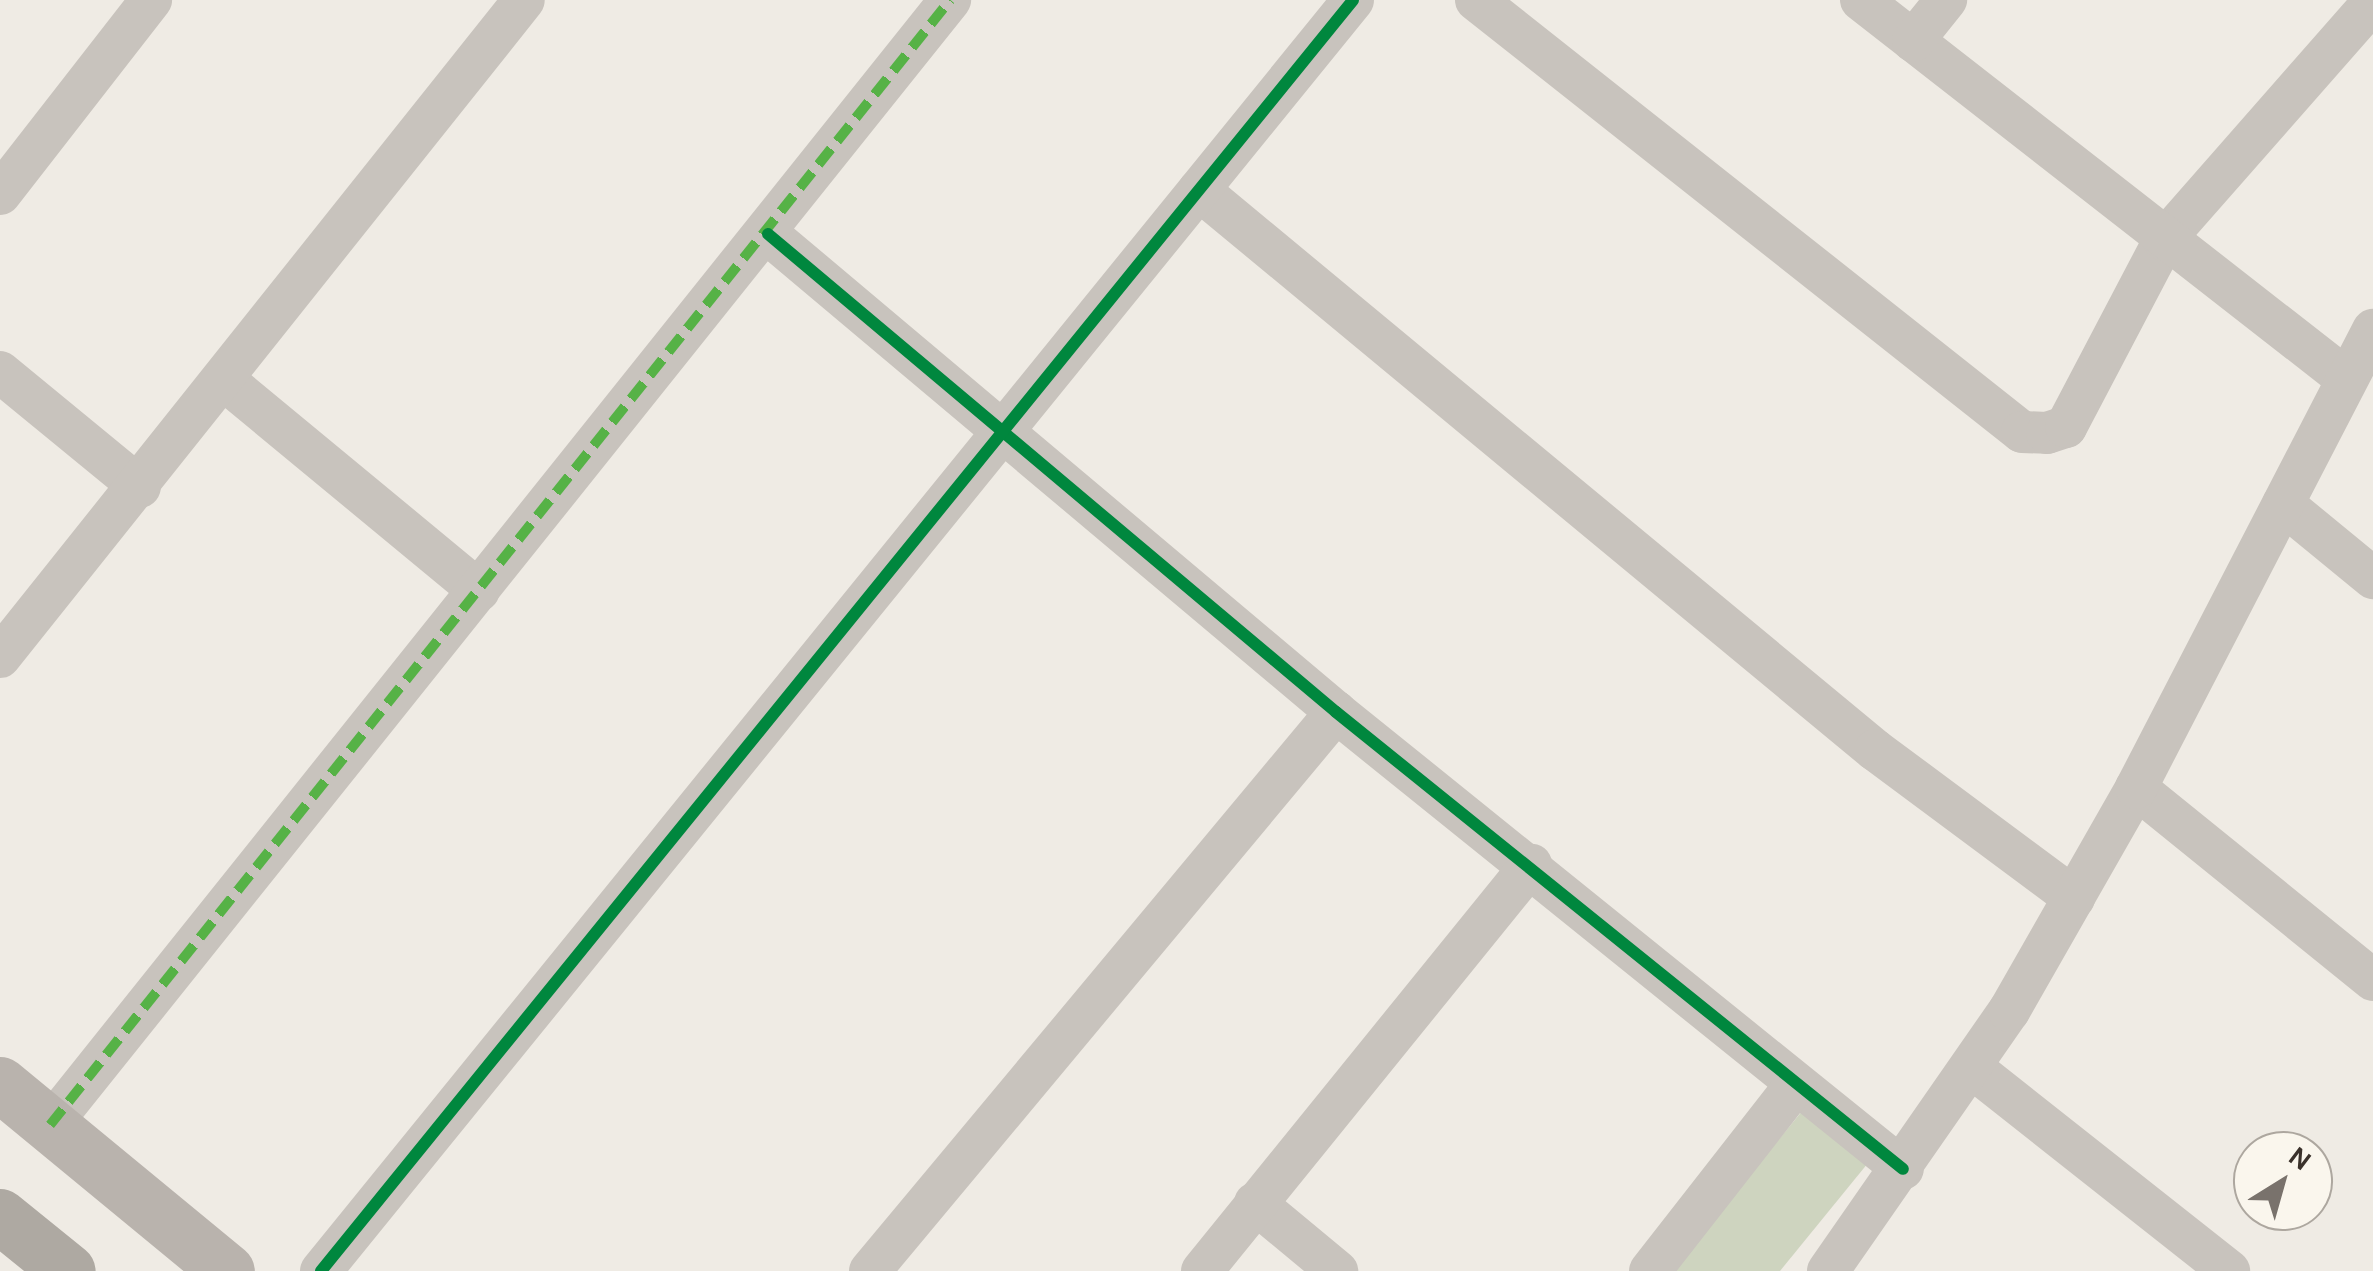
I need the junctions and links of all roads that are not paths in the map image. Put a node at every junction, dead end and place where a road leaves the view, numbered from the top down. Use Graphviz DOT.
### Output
graph roads {
  1 [pos="151,0"];
  2 [pos="950,0"];
  3 [pos="1353,0"];
  4 [pos="1476,0"];
  5 [pos="1861,0"];
  6 [pos="1946,0"];
  7 [pos="2373,2"];
  8 [pos="514,3"];
  9 [pos="1913,41"];
  10 [pos="1198,190"];
  11 [pos="0,194"];
  12 [pos="768,234"];
  13 [pos="2164,240"];
  14 [pos="2373,330"];
  15 [pos="0,372"];
  16 [pos="222,379"];
  17 [pos="2348,380"];
  18 [pos="1003,430"];
  19 [pos="140,487"];
  20 [pos="2283,504"];
  21 [pos="2373,578"];
  22 [pos="480,591"];
  23 [pos="0,657"];
  24 [pos="1336,712"];
  25 [pos="2136,788"];
  26 [pos="1531,865"];
  27 [pos="2074,898"];
  28 [pos="2373,980"];
  29 [pos="1971,1067"];
  30 [pos="0,1084"];
  31 [pos="1796,1084"];
  32 [pos="50,1125"];
  33 [pos="1903,1169"];
  34 [pos="1255,1203"];
  35 [pos="0,1216"];
  36 [pos="68,1271"];
  37 [pos="227,1271"];
  38 [pos="320,1271"];
  39 [pos="870,1271"];
  40 [pos="1202,1271"];
  41 [pos="1337,1271"];
  42 [pos="1650,1271"];
  43 [pos="1828,1271"];
  44 [pos="2229,1271"];
  1 -- 11 [label="street"];
  2 -- 12 [label="street"];
  3 -- 10 [label="street"];
  4 -- 13 [label="street"];
  5 -- 9 [label="street"];
  6 -- 9 [label="street"];
  7 -- 13 [label="street"];
  8 -- 16 [label="street"];
  9 -- 13 [label="street"];
  10 -- 18 [label="street"];
  10 -- 27 [label="street"];
  12 -- 18 [label="street"];
  12 -- 22 [label="street"];
  13 -- 17 [label="street"];
  14 -- 17 [label="street"];
  15 -- 19 [label="street"];
  16 -- 19 [label="street"];
  16 -- 22 [label="street"];
  17 -- 20 [label="street"];
  18 -- 24 [label="street"];
  18 -- 38 [label="street"];
  19 -- 23 [label="street"];
  20 -- 21 [label="street"];
  20 -- 25 [label="street"];
  22 -- 32 [label="street"];
  24 -- 26 [label="street"];
  24 -- 39 [label="street"];
  25 -- 27 [label="street"];
  25 -- 28 [label="street"];
  26 -- 31 [label="street"];
  26 -- 34 [label="street"];
  27 -- 29 [label="street"];
  29 -- 33 [label="street"];
  29 -- 44 [label="street"];
  30 -- 32 [label="main road"];
  31 -- 33 [label="street"];
  31 -- 42 [label="street"];
  32 -- 37 [label="main road"];
  33 -- 43 [label="street"];
  34 -- 40 [label="street"];
  34 -- 41 [label="street"];
  35 -- 36 [label="highway"];
}
